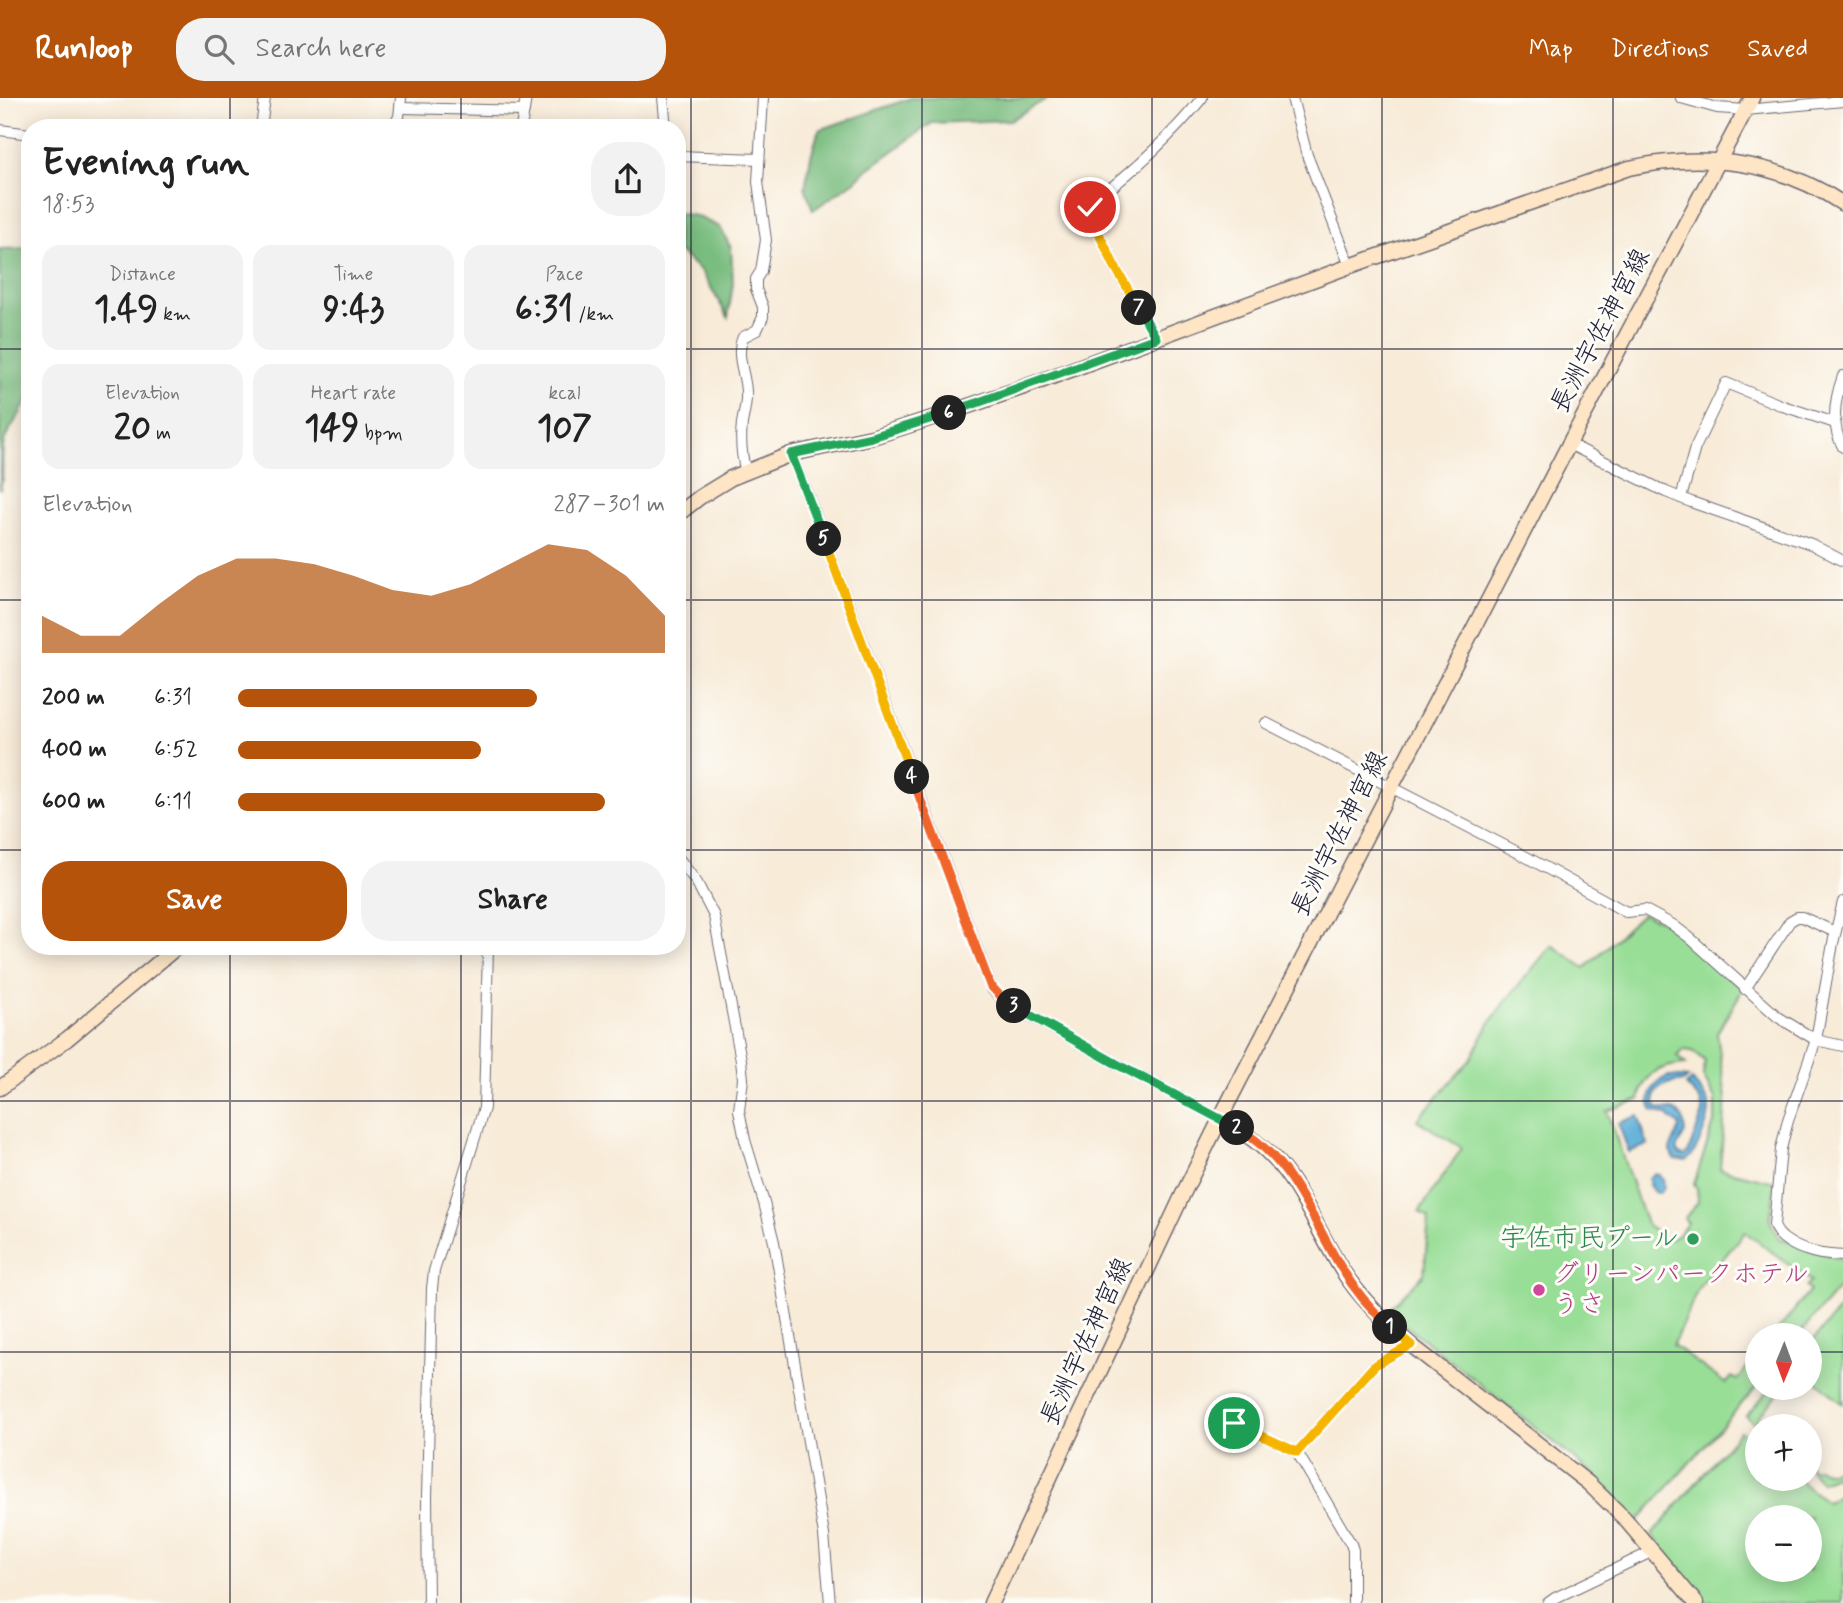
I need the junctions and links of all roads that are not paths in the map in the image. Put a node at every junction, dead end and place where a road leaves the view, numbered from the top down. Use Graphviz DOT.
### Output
graph roads {
  1 [pos="265,98"];
  2 [pos="526,98"];
  3 [pos="663,98"];
  4 [pos="763,98"];
  5 [pos="1202,98"];
  6 [pos="1292,98"];
  7 [pos="1681,98"];
  8 [pos="1843,101"];
  9 [pos="401,103"];
  10 [pos="1749,104"];
  11 [pos="524,111"];
  12 [pos="262,119"];
  13 [pos="523,119"];
  14 [pos="665,119"];
  15 [pos="0,130"];
  16 [pos="21,133"];
  17 [pos="686,156"];
  18 [pos="759,159"];
  19 [pos="1719,160"];
  20 [pos="1843,205"];
  21 [pos="1350,266"];
  22 [pos="1156,338"];
  23 [pos="1843,376"];
  24 [pos="1835,423"];
  25 [pos="1569,444"];
  26 [pos="1843,447"];
  27 [pos="791,454"];
  28 [pos="746,472"];
  29 [pos="1681,498"];
  30 [pos="686,508"];
  31 [pos="1843,561"];
  32 [pos="1266,723"];
  33 [pos="1392,788"];
  34 [pos="686,869"];
  35 [pos="1843,902"];
  36 [pos="1835,932"];
  37 [pos="167,955"];
  38 [pos="488,955"];
  39 [pos="1745,989"];
  40 [pos="1816,1040"];
  41 [pos="1843,1046"];
  42 [pos="0,1088"];
  43 [pos="1220,1119"];
  44 [pos="1843,1256"];
  45 [pos="1411,1345"];
  46 [pos="1234,1423"];
  47 [pos="1297,1452"];
  48 [pos="1653,1551"];
  49 [pos="428,1603"];
  50 [pos="830,1603"];
  51 [pos="991,1603"];
  52 [pos="1353,1603"];
  53 [pos="1548,1603"];
  54 [pos="1696,1603"];
  1 -- 12 [label="street"];
  2 -- 11 [label="street"];
  3 -- 14 [label="street"];
  4 -- 18 [label="street"];
  5 -- 22 [label="street"];
  6 -- 21 [label="street"];
  7 -- 10 [label="street"];
  8 -- 10 [label="street"];
  9 -- 11 [label="street"];
  10 -- 19 [label="street, 長洲宇佐神宮線"];
  11 -- 13 [label="street"];
  15 -- 16 [label="street"];
  17 -- 18 [label="street"];
  18 -- 28 [label="street"];
  19 -- 20 [label="street"];
  19 -- 21 [label="street"];
  19 -- 25 [label="street, 長洲宇佐神宮線"];
  21 -- 22 [label="street"];
  22 -- 27 [label="street"];
  23 -- 24 [label="street"];
  24 -- 26 [label="street"];
  24 -- 29 [label="street"];
  25 -- 29 [label="street"];
  25 -- 33 [label="street, 長洲宇佐神宮線"];
  27 -- 28 [label="street"];
  27 -- 43 [label="street"];
  28 -- 30 [label="street"];
  29 -- 31 [label="street"];
  32 -- 33 [label="street"];
  33 -- 39 [label="street"];
  33 -- 43 [label="street, 長洲宇佐神宮線"];
  34 -- 50 [label="street"];
  35 -- 36 [label="street"];
  36 -- 39 [label="street"];
  36 -- 40 [label="street"];
  37 -- 42 [label="street"];
  38 -- 49 [label="street"];
  39 -- 40 [label="street"];
  40 -- 41 [label="street"];
  40 -- 44 [label="street"];
  43 -- 45 [label="street"];
  43 -- 51 [label="street, 長洲宇佐神宮線"];
  45 -- 47 [label="street"];
  45 -- 48 [label="street"];
  46 -- 47 [label="street"];
  47 -- 52 [label="street"];
  48 -- 53 [label="street"];
  48 -- 54 [label="street"];
}
